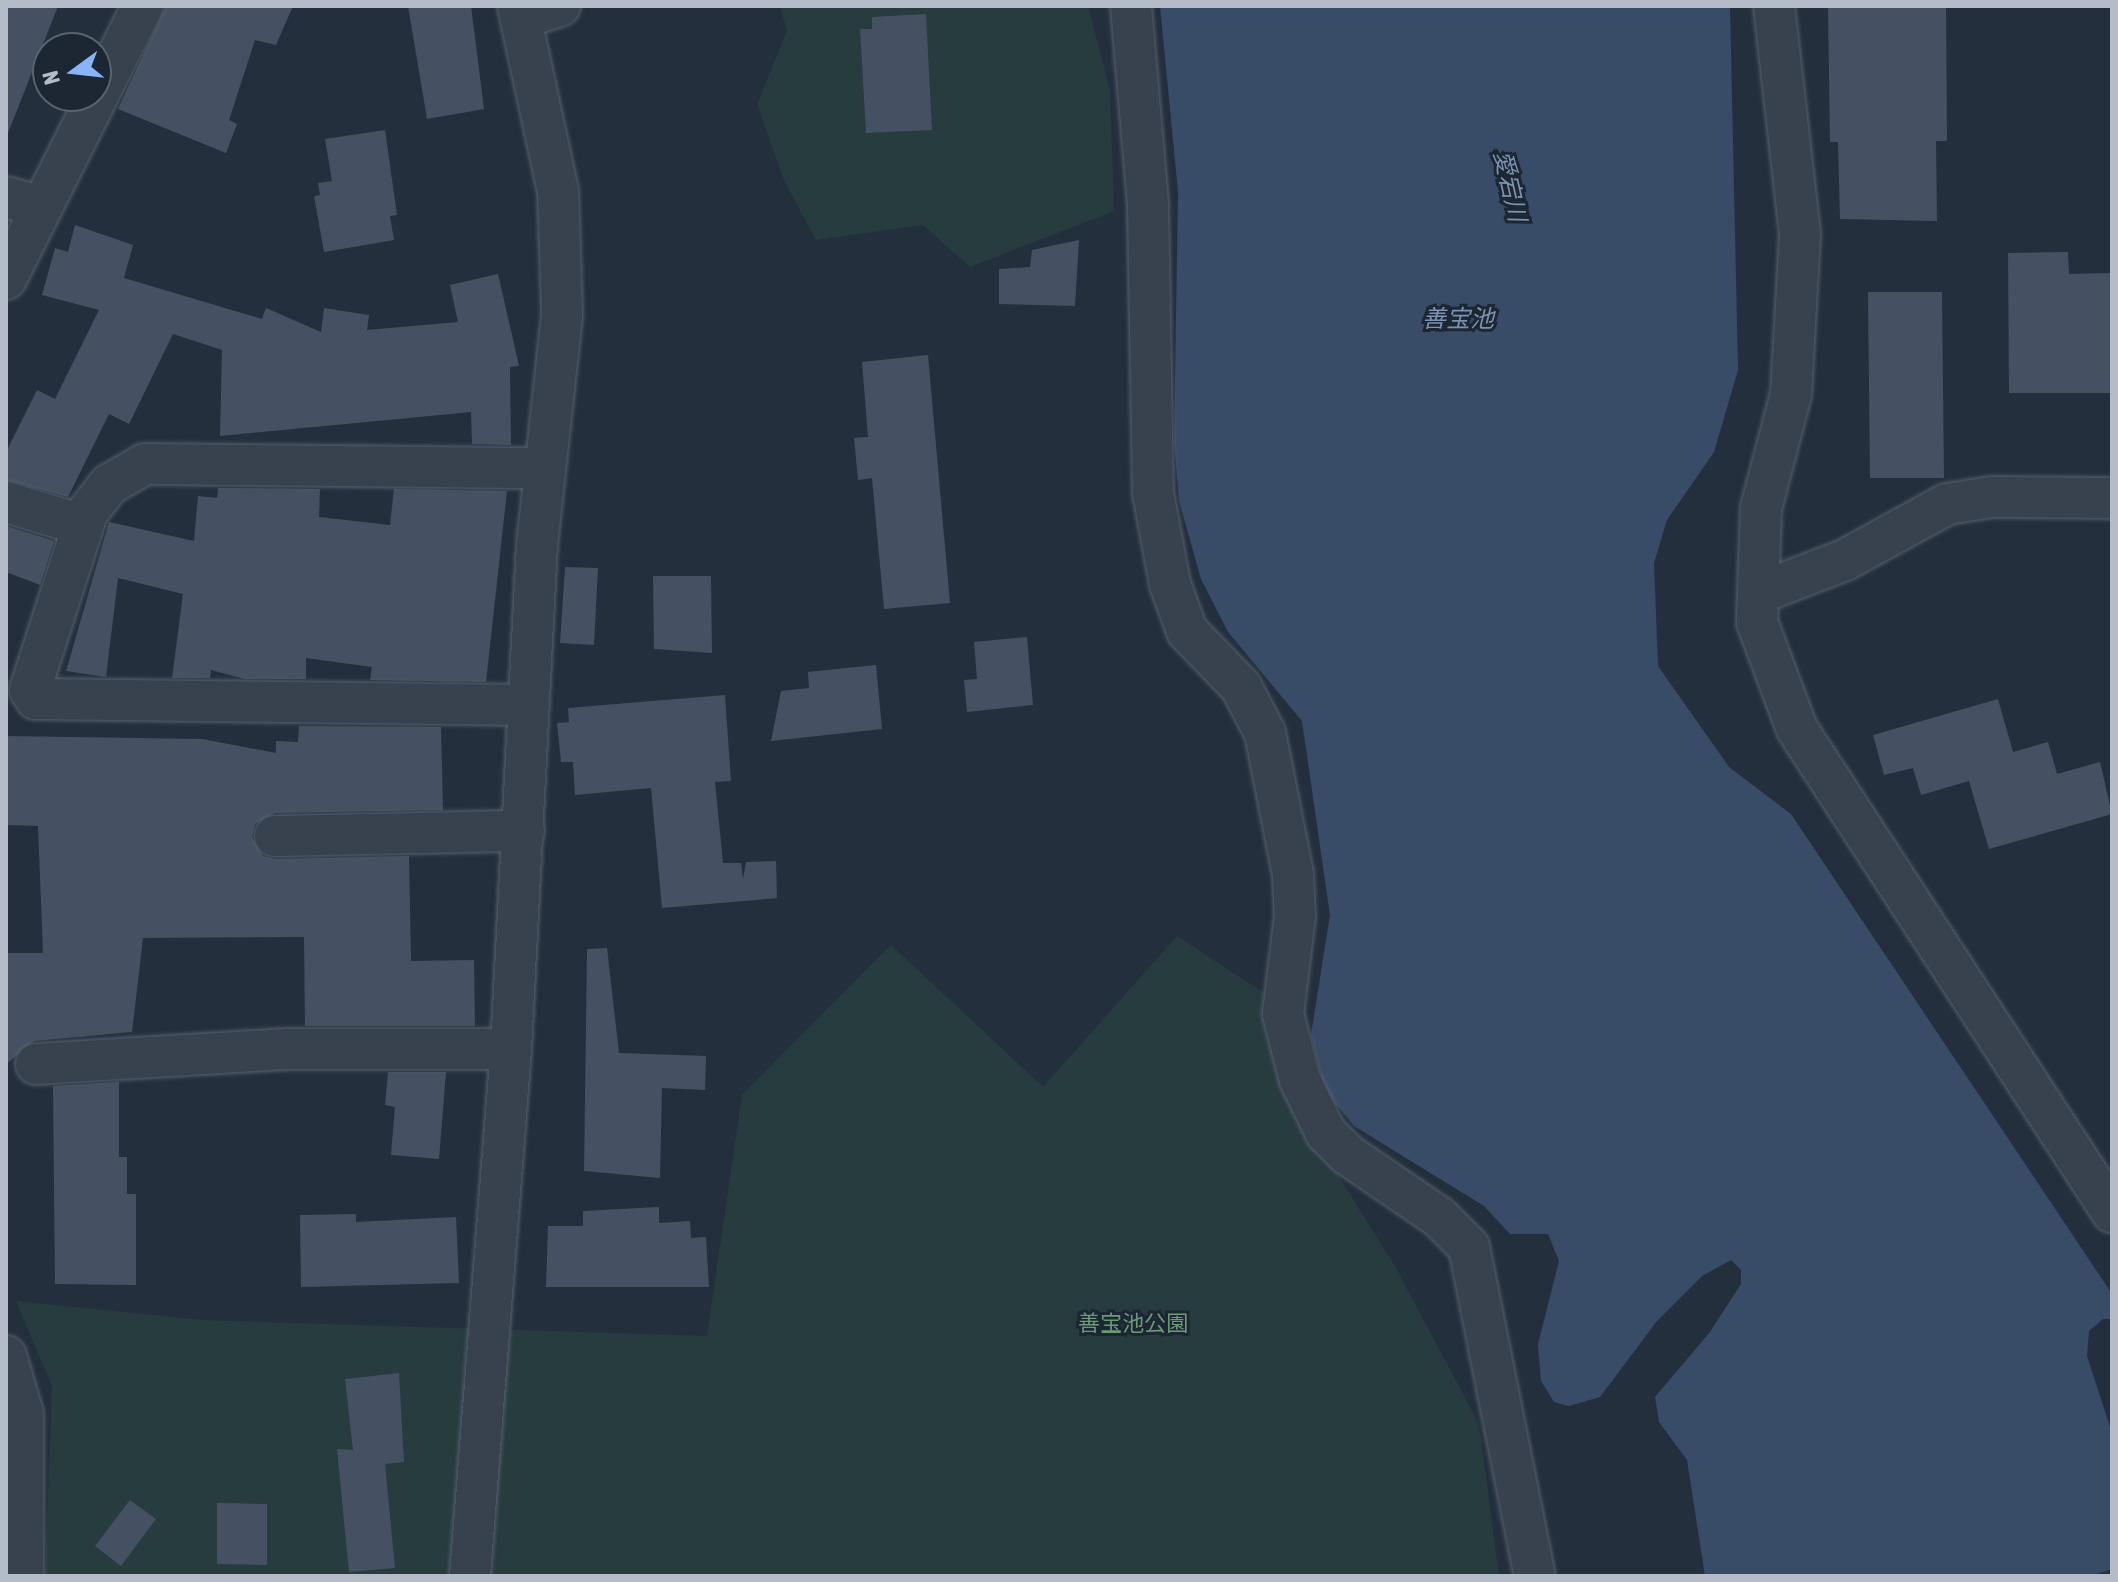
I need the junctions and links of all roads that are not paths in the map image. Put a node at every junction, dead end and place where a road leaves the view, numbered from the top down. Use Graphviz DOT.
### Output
graph roads {
  1 [pos="143,6"];
  2 [pos="560,6"];
  3 [pos="1131,6"];
  4 [pos="1774,6"];
  5 [pos="520,12"];
  6 [pos="24,202"];
  7 [pos="6,279"];
  8 [pos="545,468"];
  9 [pos="2112,498"];
  10 [pos="6,502"];
  11 [pos="82,525"];
  12 [pos="1759,593"];
  13 [pos="527,705"];
  14 [pos="524,831"];
  15 [pos="275,836"];
  16 [pos="511,1049"];
  17 [pos="36,1064"];
  18 [pos="2112,1212"];
  19 [pos="6,1356"];
  20 [pos="23,1576"];
  21 [pos="470,1576"];
  22 [pos="1535,1576"];
  1 -- 6 [label="street"];
  2 -- 5 [label="street"];
  3 -- 22 [label="street"];
  4 -- 12 [label="street"];
  5 -- 8 [label="street"];
  6 -- 7 [label="street"];
  8 -- 11 [label="street"];
  8 -- 13 [label="street"];
  9 -- 12 [label="street"];
  10 -- 11 [label="street"];
  11 -- 13 [label="street"];
  12 -- 18 [label="street"];
  13 -- 14 [label="street"];
  14 -- 15 [label="street"];
  14 -- 16 [label="street"];
  16 -- 17 [label="street"];
  16 -- 21 [label="street"];
  19 -- 20 [label="street"];
}
